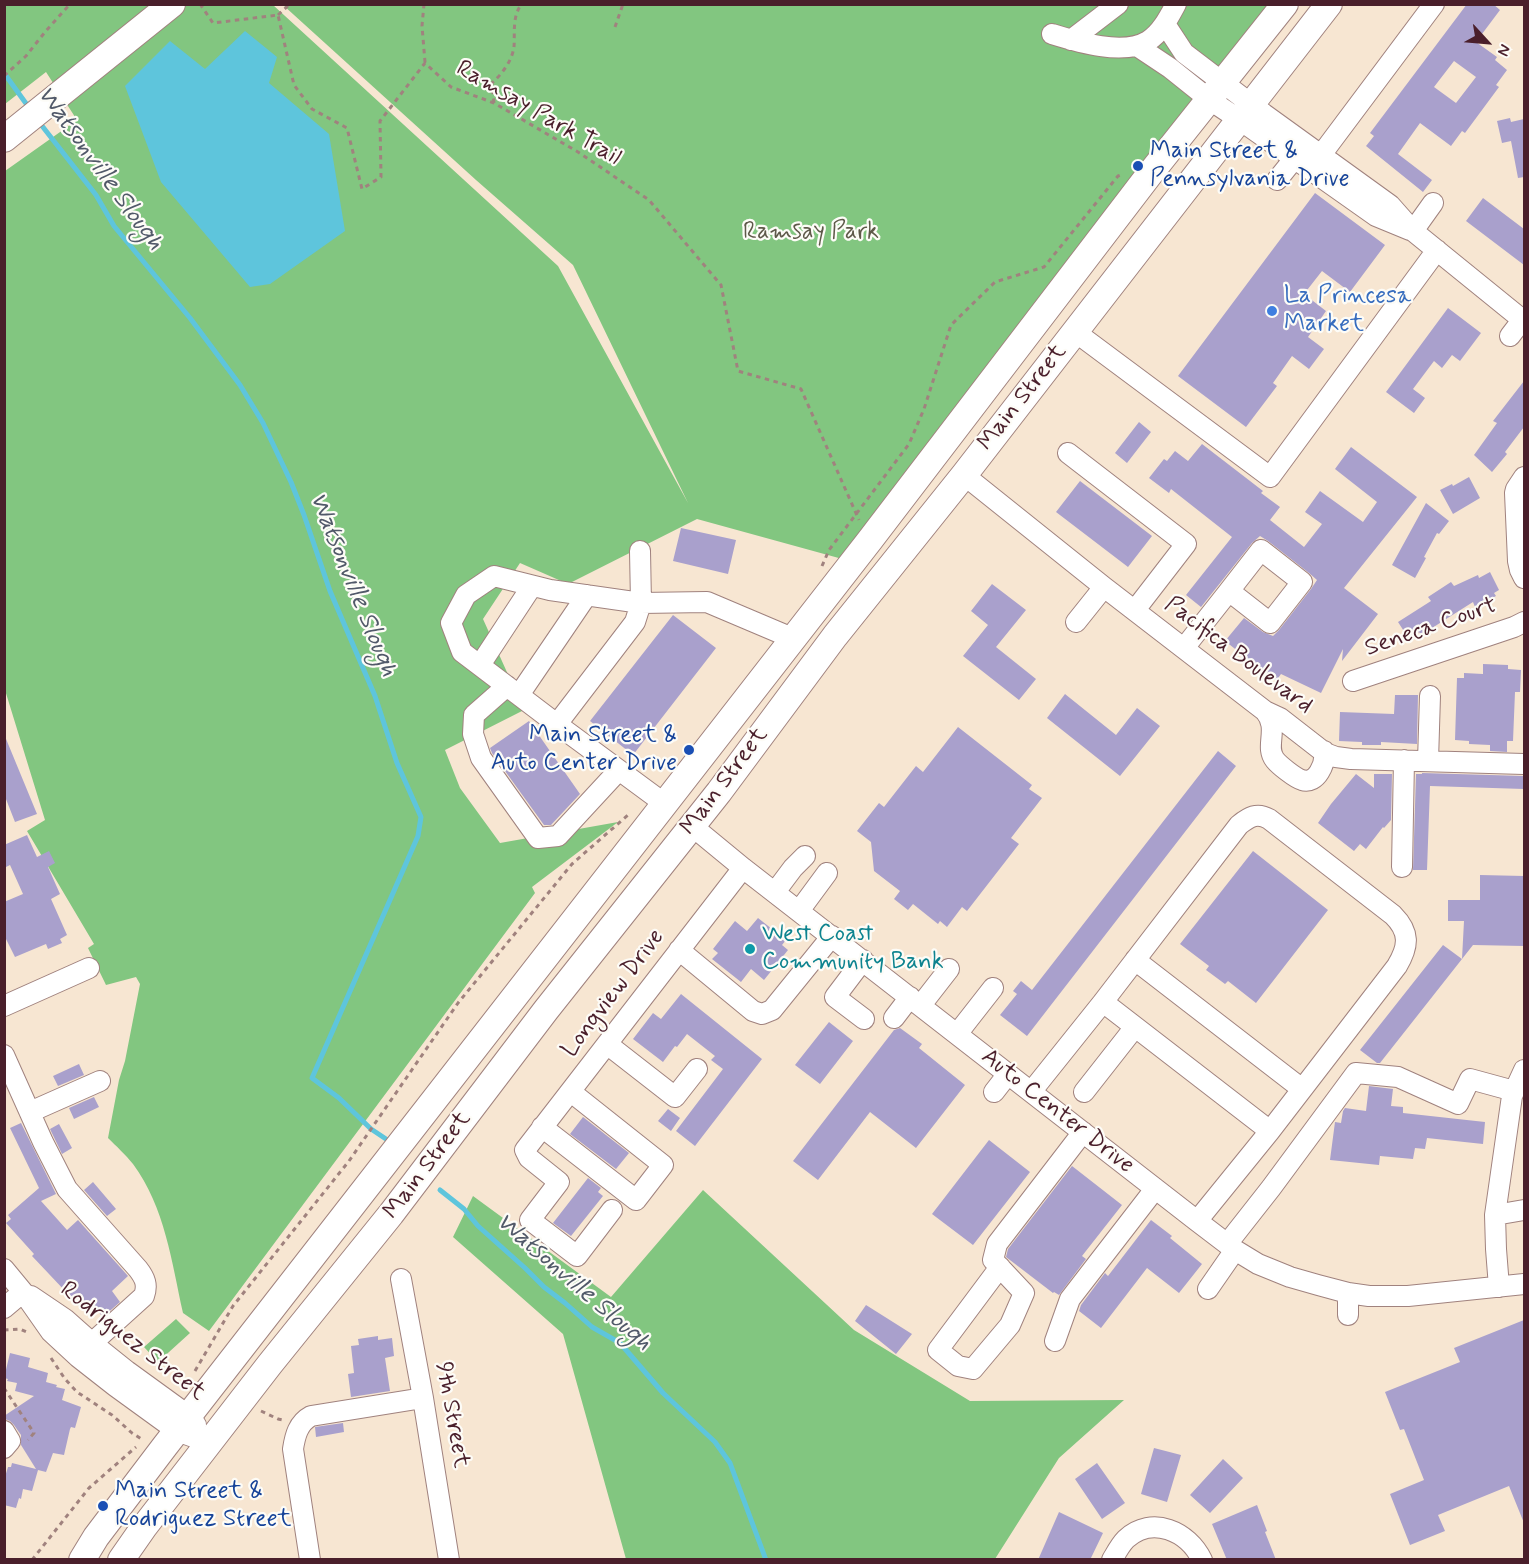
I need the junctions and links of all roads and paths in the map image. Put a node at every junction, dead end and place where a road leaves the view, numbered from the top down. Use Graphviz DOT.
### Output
graph roads {
  1 [pos="70,4"];
  2 [pos="172,4"];
  3 [pos="200,4"];
  4 [pos="290,4"];
  5 [pos="424,4"];
  6 [pos="522,4"];
  7 [pos="623,4"];
  8 [pos="1118,4"];
  9 [pos="1176,4"];
  10 [pos="1285,4"];
  11 [pos="1329,4"];
  12 [pos="1434,4"];
  13 [pos="278,15"];
  14 [pos="1165,24"];
  15 [pos="615,27"];
  16 [pos="1137,46"];
  17 [pos="425,63"];
  18 [pos="4,76"];
  19 [pos="1216,92"];
  20 [pos="494,103"];
  21 [pos="1246,112"];
  22 [pos="4,139"];
  23 [pos="1321,154"];
  24 [pos="1294,159"];
  25 [pos="1126,172"];
  26 [pos="1277,180"];
  27 [pos="1433,203"];
  28 [pos="1413,231"];
  29 [pos="1437,250"];
  30 [pos="1524,320"];
  31 [pos="1074,331"];
  32 [pos="1510,336"];
  33 [pos="1068,453"];
  34 [pos="964,475"];
  35 [pos="1524,477"];
  36 [pos="856,513"];
  37 [pos="870,540"];
  38 [pos="640,551"];
  39 [pos="819,574"];
  40 [pos="1524,578"];
  41 [pos="532,586"];
  42 [pos="1104,587"];
  43 [pos="1229,591"];
  44 [pos="587,595"];
  45 [pos="641,603"];
  46 [pos="1135,610"];
  47 [pos="1076,622"];
  48 [pos="1524,622"];
  49 [pos="792,638"];
  50 [pos="1184,648"];
  51 [pos="480,665"];
  52 [pos="1353,681"];
  53 [pos="513,690"];
  54 [pos="1430,696"];
  55 [pos="1264,711"];
  56 [pos="557,724"];
  57 [pos="1328,759"];
  58 [pos="1404,760"];
  59 [pos="1428,761"];
  60 [pos="1524,764"];
  61 [pos="619,770"];
  62 [pos="665,804"];
  63 [pos="632,811"];
  64 [pos="692,826"];
  65 [pos="805,856"];
  66 [pos="1402,867"];
  67 [pos="743,868"];
  68 [pos="827,873"];
  69 [pos="775,892"];
  70 [pos="799,911"];
  71 [pos="832,936"];
  72 [pos="679,950"];
  73 [pos="863,960"];
  74 [pos="1135,960"];
  75 [pos="89,968"];
  76 [pos="949,969"];
  77 [pos="993,988"];
  78 [pos="915,1001"];
  79 [pos="1103,1002"];
  80 [pos="4,1006"];
  81 [pos="894,1018"];
  82 [pos="864,1019"];
  83 [pos="1135,1027"];
  84 [pos="957,1034"];
  85 [pos="607,1044"];
  86 [pos="4,1055"];
  87 [pos="697,1069"];
  88 [pos="1524,1070"];
  89 [pos="1008,1074"];
  90 [pos="100,1081"];
  91 [pos="1302,1089"];
  92 [pos="1514,1091"];
  93 [pos="571,1092"];
  94 [pos="994,1092"];
  95 [pos="1031,1092"];
  96 [pos="1084,1092"];
  97 [pos="30,1112"];
  98 [pos="542,1127"];
  99 [pos="1270,1131"];
  100 [pos="1083,1132"];
  101 [pos="1155,1189"];
  102 [pos="612,1210"];
  103 [pos="1524,1210"];
  104 [pos="1495,1215"];
  105 [pos="1197,1221"];
  106 [pos="1231,1247"];
  107 [pos="1000,1267"];
  108 [pos="4,1269"];
  109 [pos="401,1279"];
  110 [pos="1524,1284"];
  111 [pos="1499,1287"];
  112 [pos="1208,1289"];
  113 [pos="23,1292"];
  114 [pos="1348,1293"];
  115 [pos="4,1308"];
  116 [pos="1348,1315"];
  117 [pos="4,1330"];
  118 [pos="30,1334"];
  119 [pos="1055,1341"];
  120 [pos="92,1343"];
  121 [pos="51,1357"];
  122 [pos="191,1378"];
  123 [pos="423,1398"];
  124 [pos="261,1411"];
  125 [pos="302,1421"];
  126 [pos="183,1423"];
  127 [pos="4,1431"];
  128 [pos="210,1443"];
  129 [pos="4,1448"];
  130 [pos="32,1560"];
  131 [pos="82,1560"];
  132 [pos="122,1560"];
  133 [pos="310,1560"];
  134 [pos="449,1560"];
  135 [pos="1112,1560"];
  136 [pos="1202,1560"];
  1 -- 18 [label="path"];
  2 -- 22 [label="main road"];
  3 -- 13 [label="path"];
  4 -- 13 [label="path"];
  5 -- 17 [label="path"];
  6 -- 20 [label="path"];
  7 -- 15 [label="path"];
  8 -- 16 [label="street"];
  9 -- 14 [label="street"];
  10 -- 19 [label="main road, Main Street"];
  11 -- 21 [label="main road, Main Street"];
  12 -- 23 [label="street"];
  13 -- 17 [label="path, Ramsay Park Trail"];
  14 -- 16 [label="street"];
  14 -- 19 [label="street"];
  16 -- 19 [label="street"];
  17 -- 20 [label="path, Ramsay Park Trail"];
  19 -- 21 [label="street"];
  19 -- 37 [label="main road, Main Street"];
  20 -- 36 [label="path, Ramsay Park Trail"];
  21 -- 23 [label="street"];
  21 -- 24 [label="street"];
  21 -- 31 [label="main road, Main Street"];
  23 -- 28 [label="street"];
  24 -- 26 [label="street"];
  24 -- 28 [label="street"];
  25 -- 36 [label="path"];
  27 -- 28 [label="street"];
  28 -- 29 [label="street"];
  29 -- 30 [label="street"];
  29 -- 31 [label="street"];
  30 -- 32 [label="street"];
  31 -- 34 [label="main road, Main Street"];
  33 -- 46 [label="street"];
  34 -- 42 [label="street, Pacifica Boulevard"];
  34 -- 64 [label="main road, Main Street"];
  35 -- 40 [label="street, Seneca Court"];
  36 -- 37 [label="path, Ramsay Park Trail"];
  36 -- 39 [label="path"];
  37 -- 49 [label="main road, Main Street"];
  38 -- 45 [label="street"];
  41 -- 44 [label="street"];
  41 -- 51 [label="street"];
  41 -- 51 [label="street"];
  42 -- 46 [label="street, Pacifica Boulevard"];
  42 -- 47 [label="street"];
  43 -- 50 [label="street"];
  44 -- 45 [label="street"];
  44 -- 53 [label="street"];
  45 -- 49 [label="street"];
  45 -- 56 [label="street"];
  46 -- 50 [label="street, Pacifica Boulevard"];
  48 -- 52 [label="street, Seneca Court"];
  49 -- 62 [label="main road, Main Street"];
  50 -- 55 [label="street, Pacifica Boulevard"];
  51 -- 53 [label="street"];
  53 -- 56 [label="street"];
  53 -- 61 [label="street"];
  54 -- 59 [label="street"];
  55 -- 57 [label="street, Pacifica Boulevard"];
  55 -- 57 [label="street"];
  56 -- 61 [label="street"];
  57 -- 58 [label="street"];
  58 -- 59 [label="street"];
  58 -- 66 [label="street"];
  59 -- 60 [label="street"];
  61 -- 62 [label="street"];
  62 -- 64 [label="main road, Auto Center Drive"];
  62 -- 126 [label="main road, Main Street"];
  63 -- 122 [label="path"];
  64 -- 67 [label="street, Auto Center Drive"];
  64 -- 128 [label="main road, Main Street"];
  65 -- 69 [label="street"];
  67 -- 69 [label="street, Auto Center Drive"];
  67 -- 72 [label="street, Longview Drive"];
  68 -- 70 [label="street"];
  69 -- 70 [label="street, Auto Center Drive"];
  70 -- 71 [label="street, Auto Center Drive"];
  71 -- 72 [label="street"];
  71 -- 73 [label="street, Auto Center Drive"];
  72 -- 85 [label="street, Longview Drive"];
  73 -- 78 [label="street, Auto Center Drive"];
  73 -- 82 [label="street"];
  74 -- 79 [label="street"];
  74 -- 91 [label="street"];
  74 -- 91 [label="street"];
  75 -- 80 [label="street"];
  76 -- 78 [label="street"];
  77 -- 84 [label="street"];
  78 -- 81 [label="street"];
  78 -- 84 [label="street, Auto Center Drive"];
  79 -- 83 [label="street"];
  79 -- 95 [label="street"];
  83 -- 96 [label="street"];
  83 -- 99 [label="street"];
  84 -- 89 [label="street, Auto Center Drive"];
  85 -- 87 [label="street"];
  85 -- 93 [label="street, Longview Drive"];
  86 -- 97 [label="street"];
  88 -- 92 [label="street"];
  89 -- 94 [label="street"];
  89 -- 95 [label="street, Auto Center Drive"];
  90 -- 97 [label="street"];
  91 -- 99 [label="street"];
  92 -- 104 [label="street"];
  92 -- 106 [label="street"];
  93 -- 98 [label="street, Longview Drive"];
  93 -- 98 [label="street"];
  95 -- 100 [label="street, Auto Center Drive"];
  97 -- 120 [label="street"];
  98 -- 102 [label="street, Longview Drive"];
  99 -- 105 [label="street"];
  100 -- 101 [label="street, Auto Center Drive"];
  100 -- 107 [label="street"];
  101 -- 105 [label="street, Auto Center Drive"];
  101 -- 119 [label="street"];
  103 -- 104 [label="street"];
  104 -- 111 [label="street"];
  105 -- 106 [label="street, Auto Center Drive"];
  106 -- 112 [label="street"];
  106 -- 114 [label="street, Auto Center Drive"];
  107 -- 107 [label="street"];
  108 -- 113 [label="street, Rodriguez Street"];
  109 -- 123 [label="street, 9th Street"];
  110 -- 111 [label="street, Auto Center Drive"];
  111 -- 114 [label="street, Auto Center Drive"];
  113 -- 115 [label="street"];
  113 -- 120 [label="street, Rodriguez Street"];
  113 -- 126 [label="street, Rodriguez Street"];
  114 -- 116 [label="street"];
  117 -- 118 [label="path"];
  120 -- 126 [label="street, Rodriguez Street"];
  121 -- 130 [label="path"];
  123 -- 125 [label="street"];
  123 -- 134 [label="street, 9th Street"];
  124 -- 125 [label="path"];
  125 -- 133 [label="street"];
  126 -- 128 [label="street, Rodriguez Street"];
  126 -- 131 [label="main road, Main Street"];
  127 -- 129 [label="street"];
  128 -- 132 [label="main road, Main Street"];
  135 -- 136 [label="street"];
}
